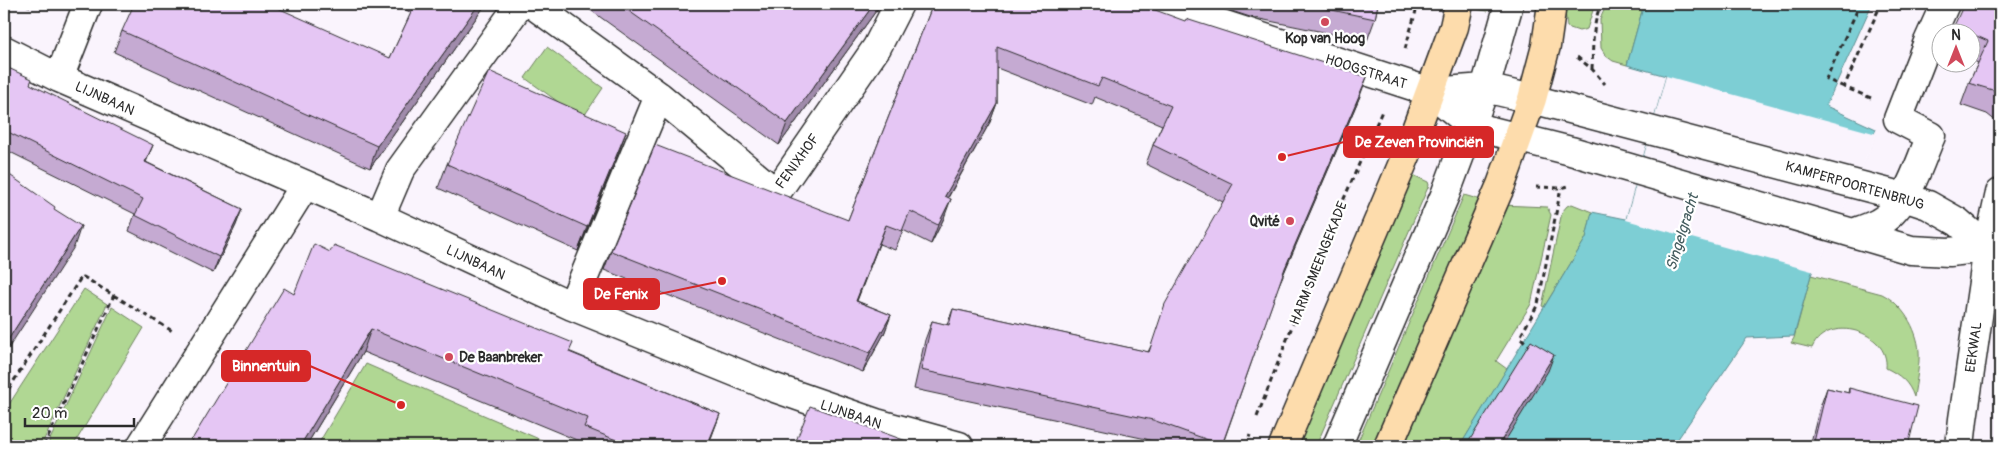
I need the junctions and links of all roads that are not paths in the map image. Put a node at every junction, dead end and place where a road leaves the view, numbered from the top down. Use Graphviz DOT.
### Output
graph roads {
  1 [pos="88,4"];
  2 [pos="520,4"];
  3 [pos="532,4"];
  4 [pos="899,4"];
  5 [pos="1160,4"];
  6 [pos="1459,4"];
  7 [pos="1509,4"];
  8 [pos="1552,4"];
  9 [pos="1945,4"];
  10 [pos="4,50"];
  11 [pos="59,78"];
  12 [pos="1485,88"];
  13 [pos="1431,92"];
  14 [pos="659,96"];
  15 [pos="1532,99"];
  16 [pos="1472,126"];
  17 [pos="1518,139"];
  18 [pos="305,185"];
  19 [pos="2000,193"];
  20 [pos="1904,197"];
  21 [pos="380,217"];
  22 [pos="1852,233"];
  23 [pos="1994,250"];
  24 [pos="572,306"];
  25 [pos="142,446"];
  26 [pos="959,446"];
  27 [pos="1283,446"];
  28 [pos="1337,446"];
  29 [pos="1388,446"];
  30 [pos="1960,446"];
  1 -- 11 [label="street"];
  2 -- 21 [label="street"];
  3 -- 14 [label="street, FENIXHOF"];
  4 -- 14 [label="street, FENIXHOF"];
  5 -- 13 [label="street, HOOGSTRAAT"];
  6 -- 13 [label="main road"];
  7 -- 12 [label="street"];
  8 -- 15 [label="main road"];
  9 -- 20 [label="street"];
  10 -- 11 [label="street, LIJNBAAN"];
  11 -- 18 [label="street, LIJNBAAN"];
  12 -- 13 [label="street, KAMPERPOORTENBRUG"];
  12 -- 15 [label="street, KAMPERPOORTENBRUG"];
  12 -- 16 [label="street"];
  13 -- 16 [label="street"];
  13 -- 27 [label="main road"];
  14 -- 24 [label="street"];
  15 -- 17 [label="main road"];
  15 -- 20 [label="street, KAMPERPOORTENBRUG"];
  16 -- 17 [label="street"];
  16 -- 28 [label="street"];
  17 -- 22 [label="street"];
  17 -- 29 [label="main road"];
  18 -- 21 [label="street, LIJNBAAN"];
  18 -- 25 [label="street"];
  19 -- 23 [label="street, EEKWAL"];
  20 -- 22 [label="street"];
  20 -- 23 [label="street, KAMPERPOORTENBRUG"];
  21 -- 24 [label="street, LIJNBAAN"];
  22 -- 23 [label="street"];
  23 -- 30 [label="street, EEKWAL"];
  24 -- 26 [label="street, LIJNBAAN"];
}
